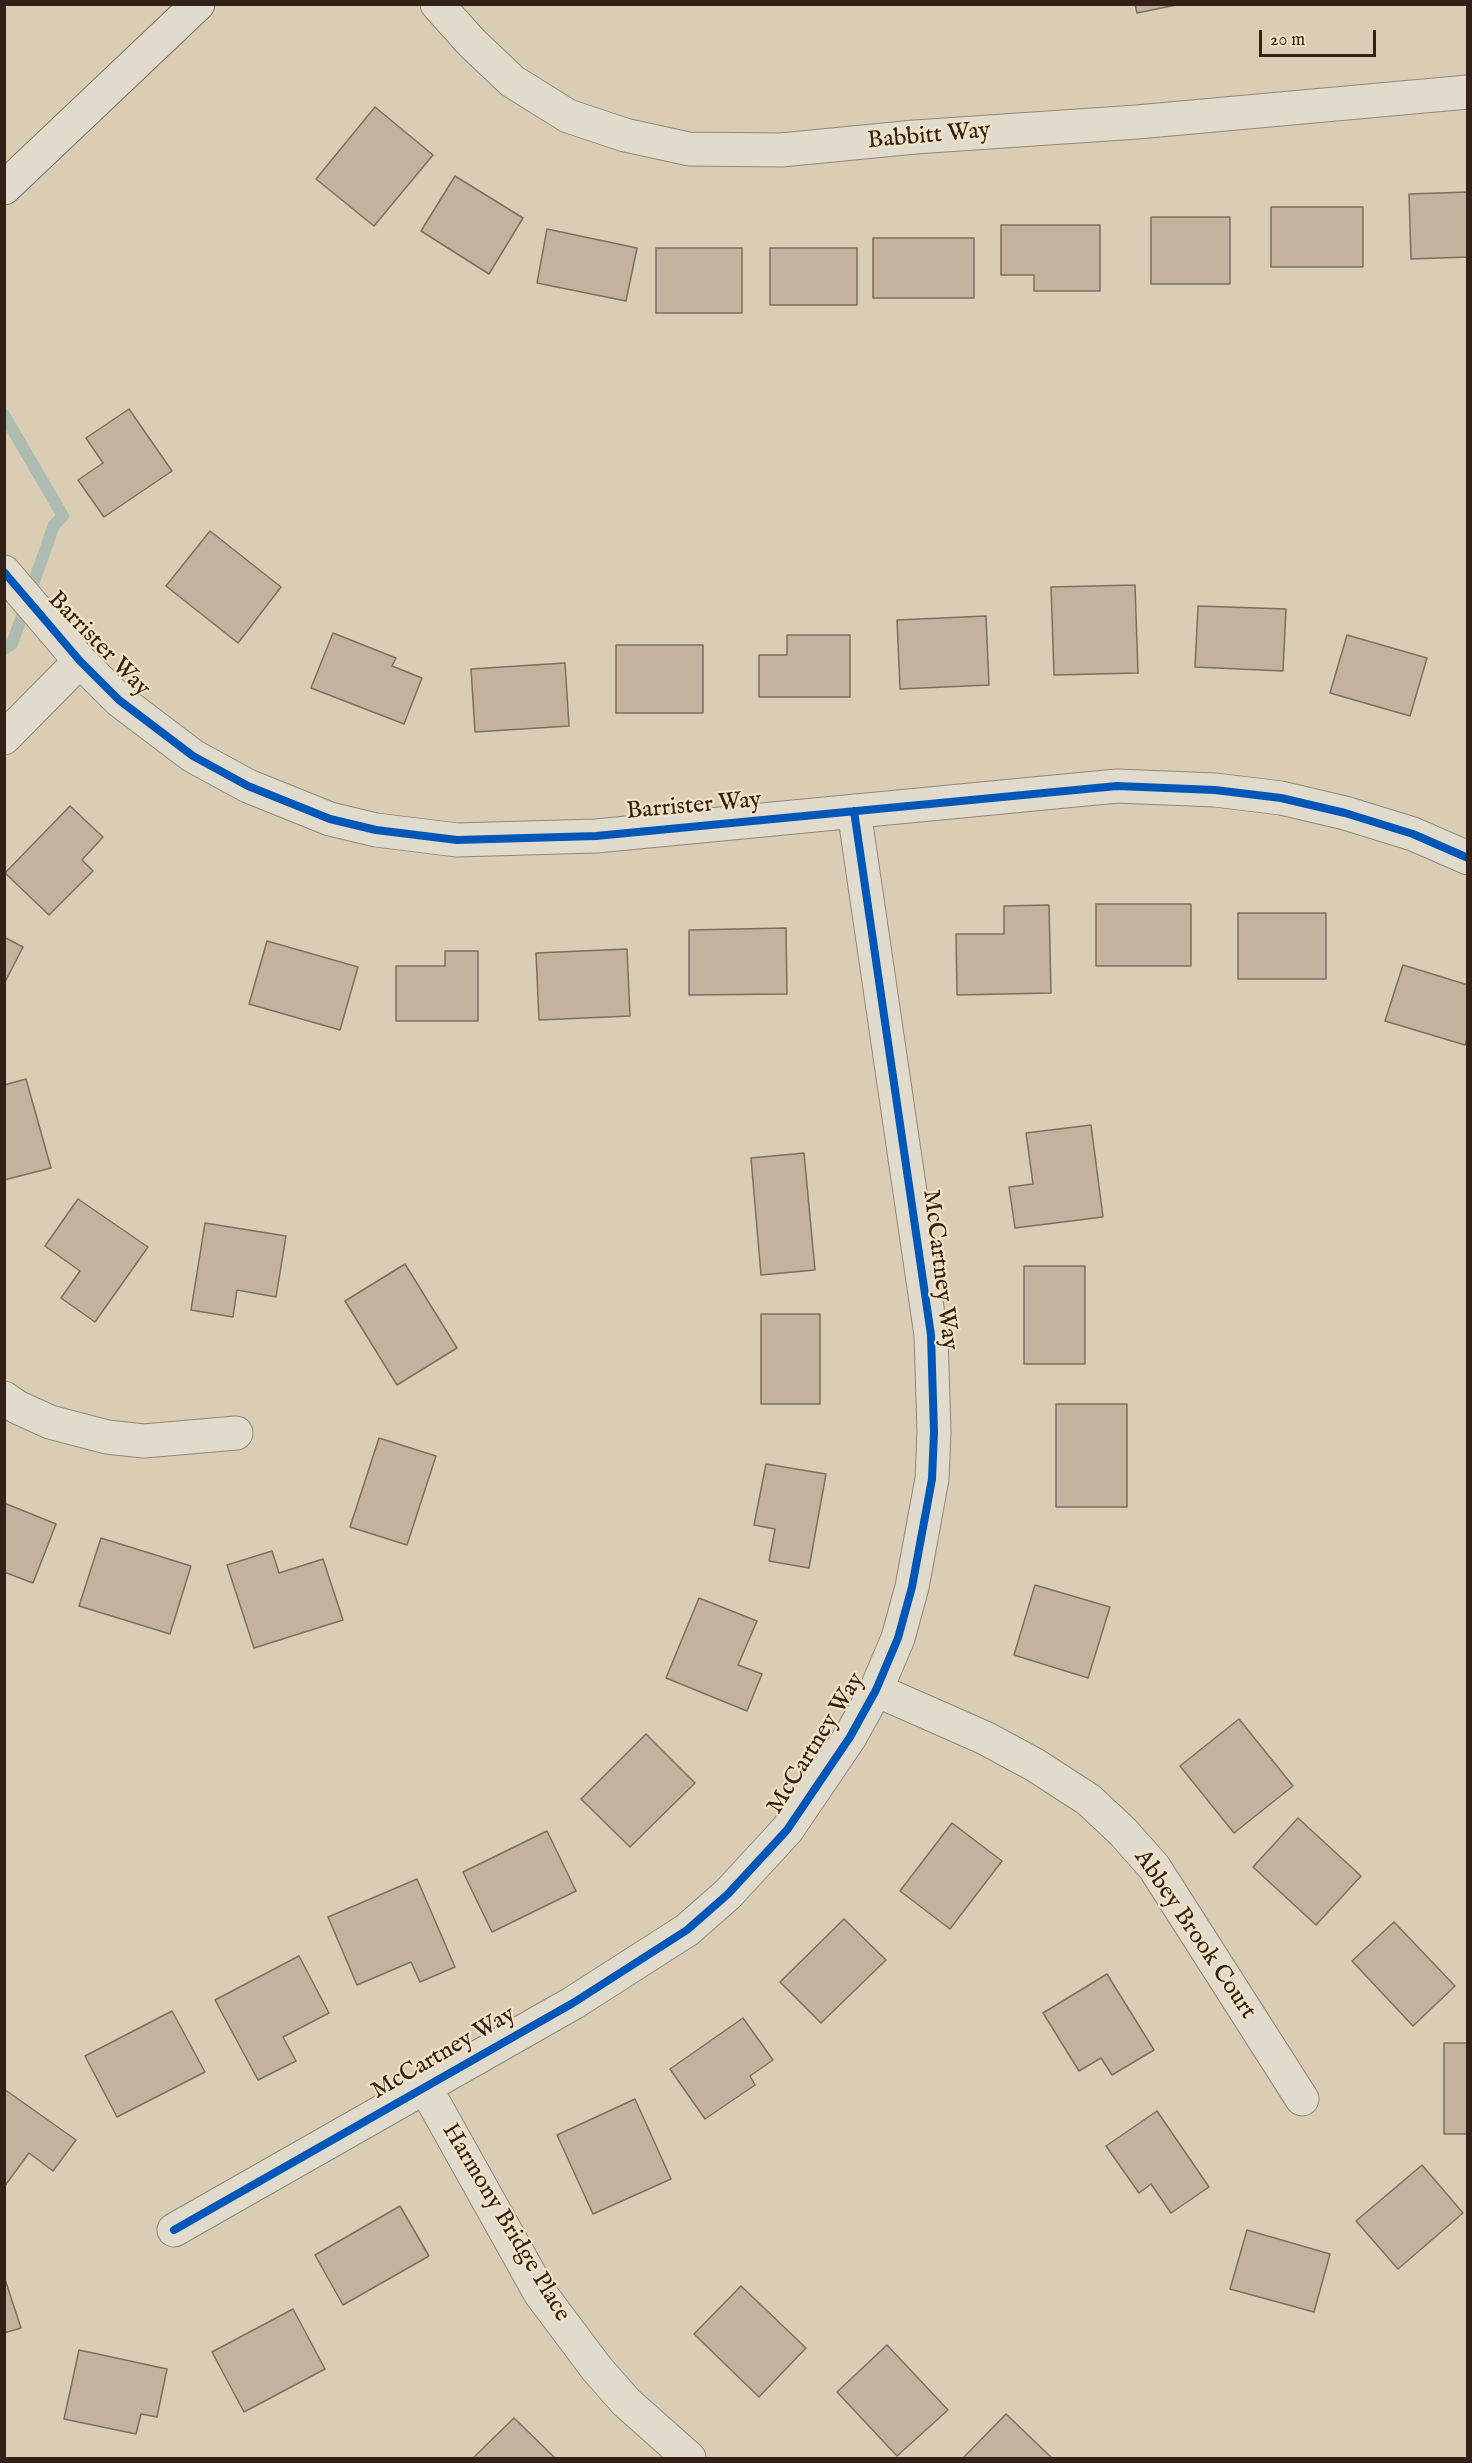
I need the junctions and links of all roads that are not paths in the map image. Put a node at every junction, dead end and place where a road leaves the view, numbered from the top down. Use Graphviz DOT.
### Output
graph roads {
  1 [pos="198,4"];
  2 [pos="437,4"];
  3 [pos="1467,92"];
  4 [pos="4,188"];
  5 [pos="4,572"];
  6 [pos="80,661"];
  7 [pos="4,738"];
  8 [pos="854,812"];
  9 [pos="1467,858"];
  10 [pos="4,1398"];
  11 [pos="236,1433"];
  12 [pos="876,1690"];
  13 [pos="425,2087"];
  14 [pos="1302,2098"];
  15 [pos="174,2230"];
  16 [pos="689,2458"];
  1 -- 4 [label="street"];
  2 -- 3 [label="street, Babbitt Way"];
  5 -- 6 [label="street, Barrister Way"];
  6 -- 7 [label="street"];
  6 -- 8 [label="street, Barrister Way"];
  8 -- 9 [label="street, Barrister Way"];
  8 -- 12 [label="street, McCartney Way"];
  10 -- 11 [label="street"];
  12 -- 13 [label="street, McCartney Way"];
  12 -- 14 [label="street, Abbey Brook Court"];
  13 -- 15 [label="street, McCartney Way"];
  13 -- 16 [label="street, Harmony Bridge Place"];
}
